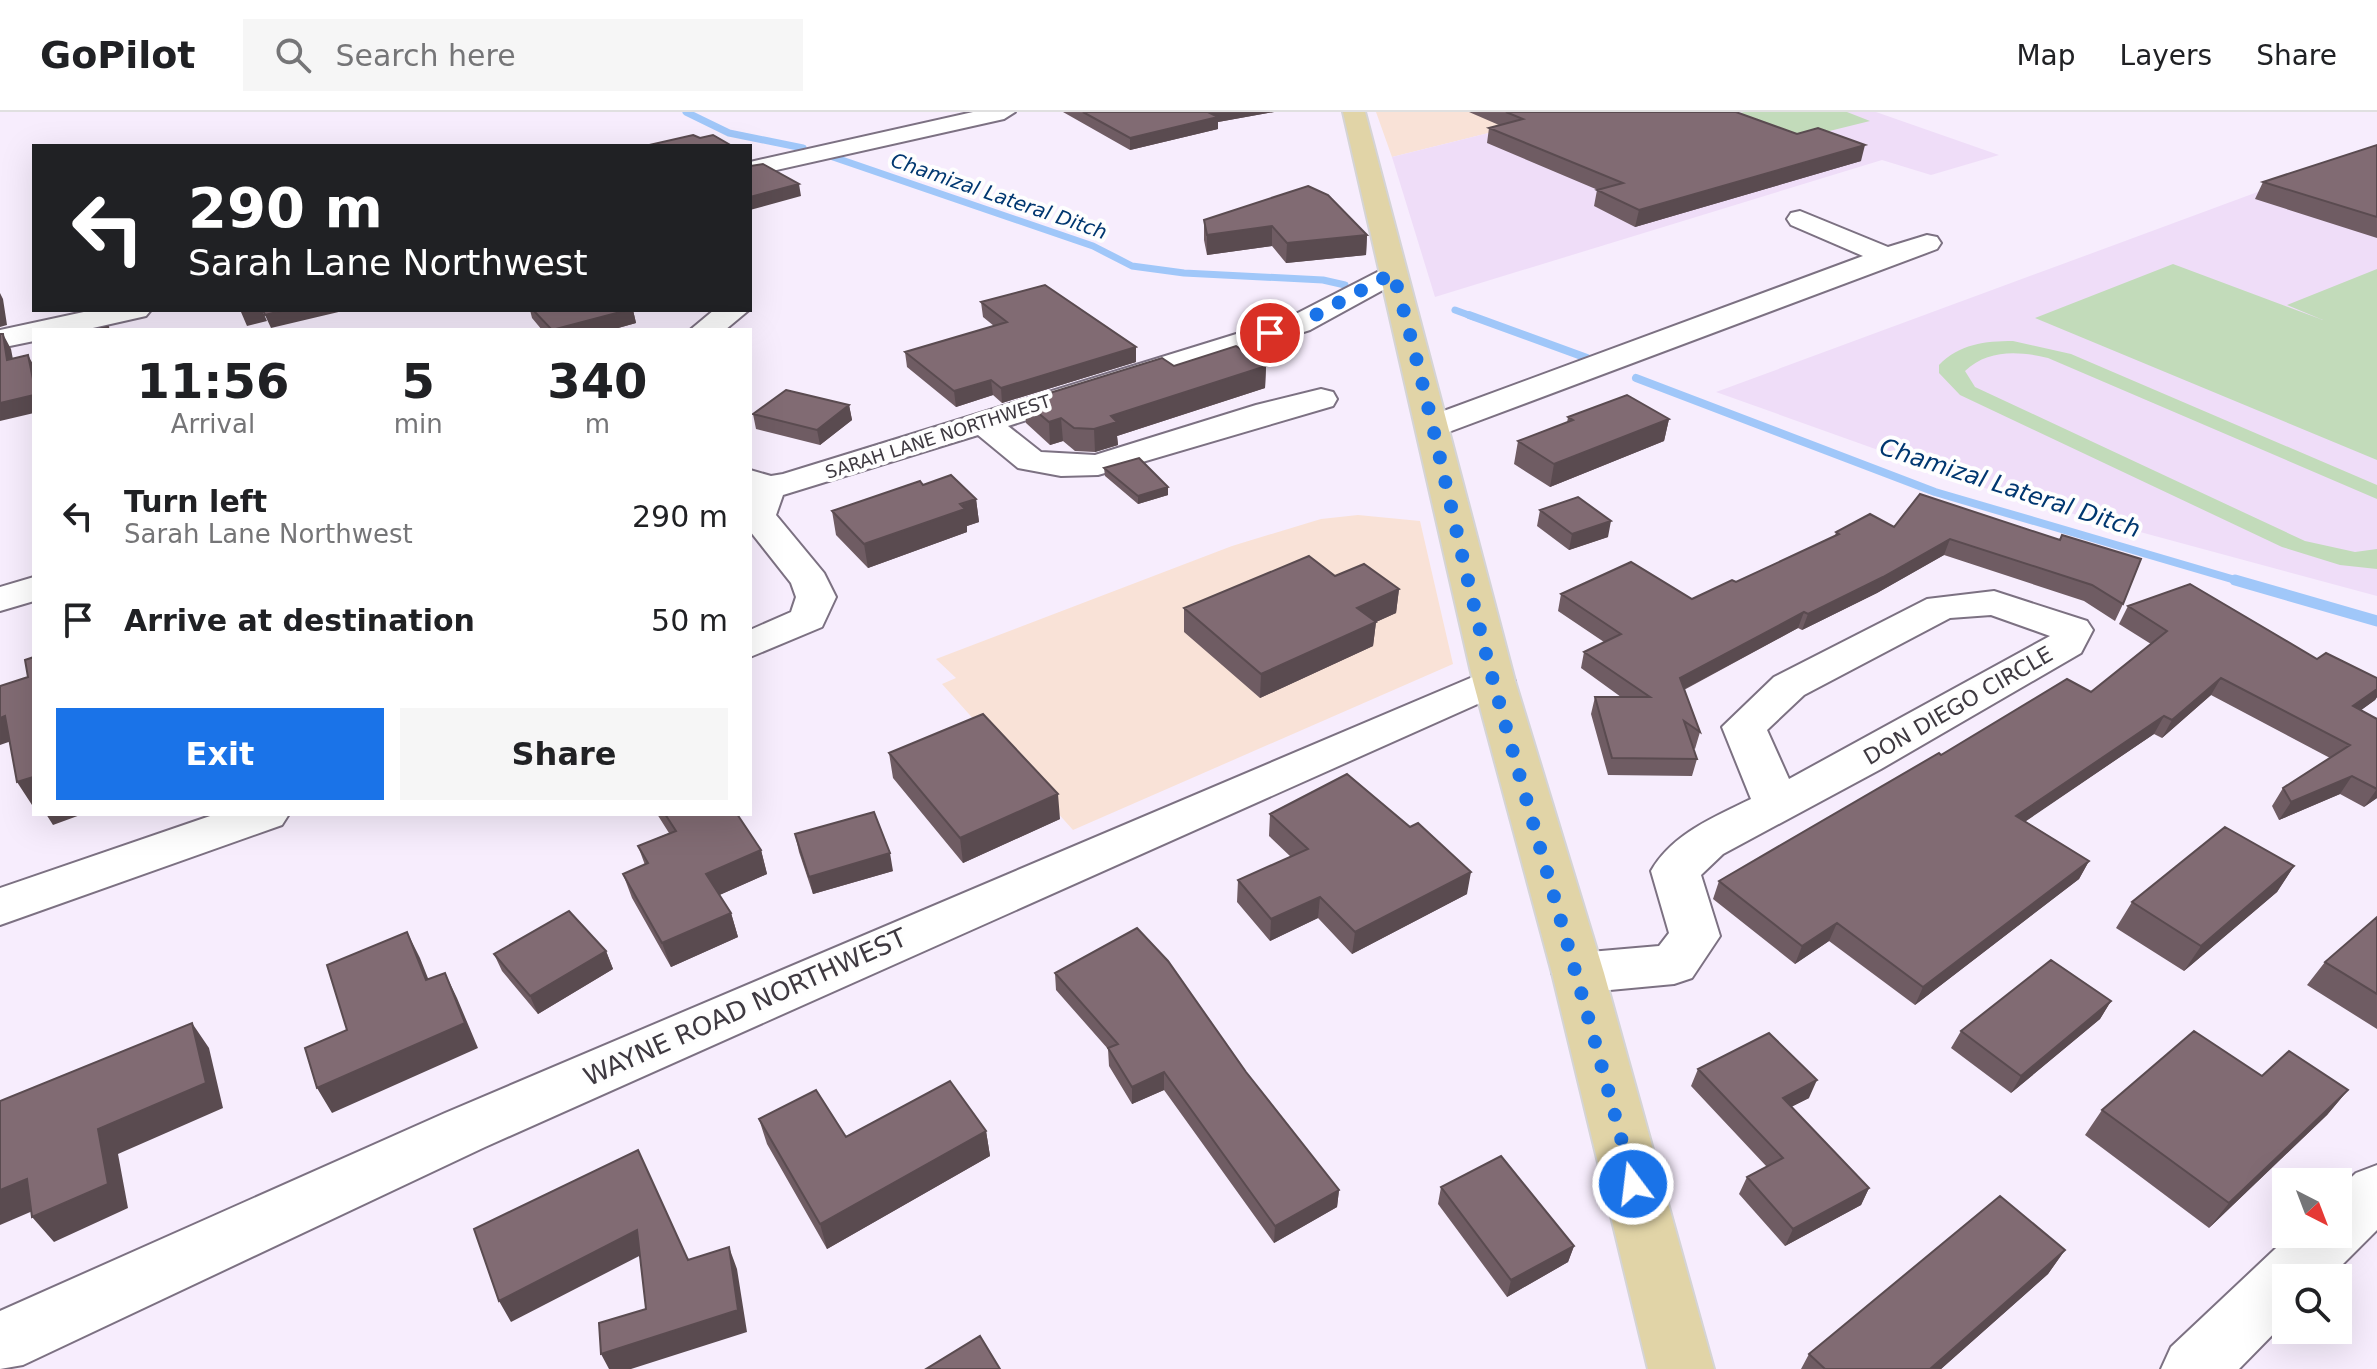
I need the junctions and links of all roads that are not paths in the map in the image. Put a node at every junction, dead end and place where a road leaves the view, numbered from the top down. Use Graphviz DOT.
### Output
graph roads {
  1 [pos="1004,112"];
  2 [pos="1354,112"];
  3 [pos="752,169"];
  4 [pos="1800,219"];
  5 [pos="1927,243"];
  6 [pos="1887,257"];
  7 [pos="1393,273"];
  8 [pos="126,312"];
  9 [pos="731,312"];
  10 [pos="50,328"];
  11 [pos="708,328"];
  12 [pos="32,332"];
  13 [pos="0,339"];
  14 [pos="1321,399"];
  15 [pos="983,422"];
  16 [pos="1434,426"];
  17 [pos="759,484"];
  18 [pos="32,590"];
  19 [pos="0,599"];
  20 [pos="752,644"];
  21 [pos="1494,681"];
  22 [pos="1776,803"];
  23 [pos="260,816"];
  24 [pos="0,907"];
  25 [pos="1578,973"];
  26 [pos="2377,1191"];
  27 [pos="2352,1215"];
  28 [pos="2319,1248"];
  29 [pos="2302,1264"];
  30 [pos="2272,1294"];
  31 [pos="0,1343"];
  32 [pos="1681,1369"];
  33 [pos="2194,1369"];
  1 -- 3 [label="street"];
  2 -- 7 [label="main road"];
  4 -- 6 [label="street"];
  5 -- 6 [label="street"];
  6 -- 16 [label="street"];
  7 -- 15 [label="street, SARAH LANE NORTHWEST"];
  7 -- 16 [label="main road"];
  8 -- 10 [label="street"];
  9 -- 11 [label="street"];
  12 -- 13 [label="street"];
  14 -- 15 [label="street"];
  15 -- 17 [label="street, SARAH LANE NORTHWEST"];
  16 -- 21 [label="main road"];
  17 -- 20 [label="street"];
  18 -- 19 [label="street"];
  21 -- 25 [label="main road"];
  21 -- 31 [label="street, WAYNE ROAD NORTHWEST"];
  22 -- 22 [label="street, DON DIEGO CIRCLE"];
  22 -- 25 [label="street, DON DIEGO CIRCLE"];
  23 -- 24 [label="street"];
  25 -- 32 [label="main road"];
  26 -- 27 [label="street"];
  28 -- 29 [label="street"];
  30 -- 33 [label="street"];
}
